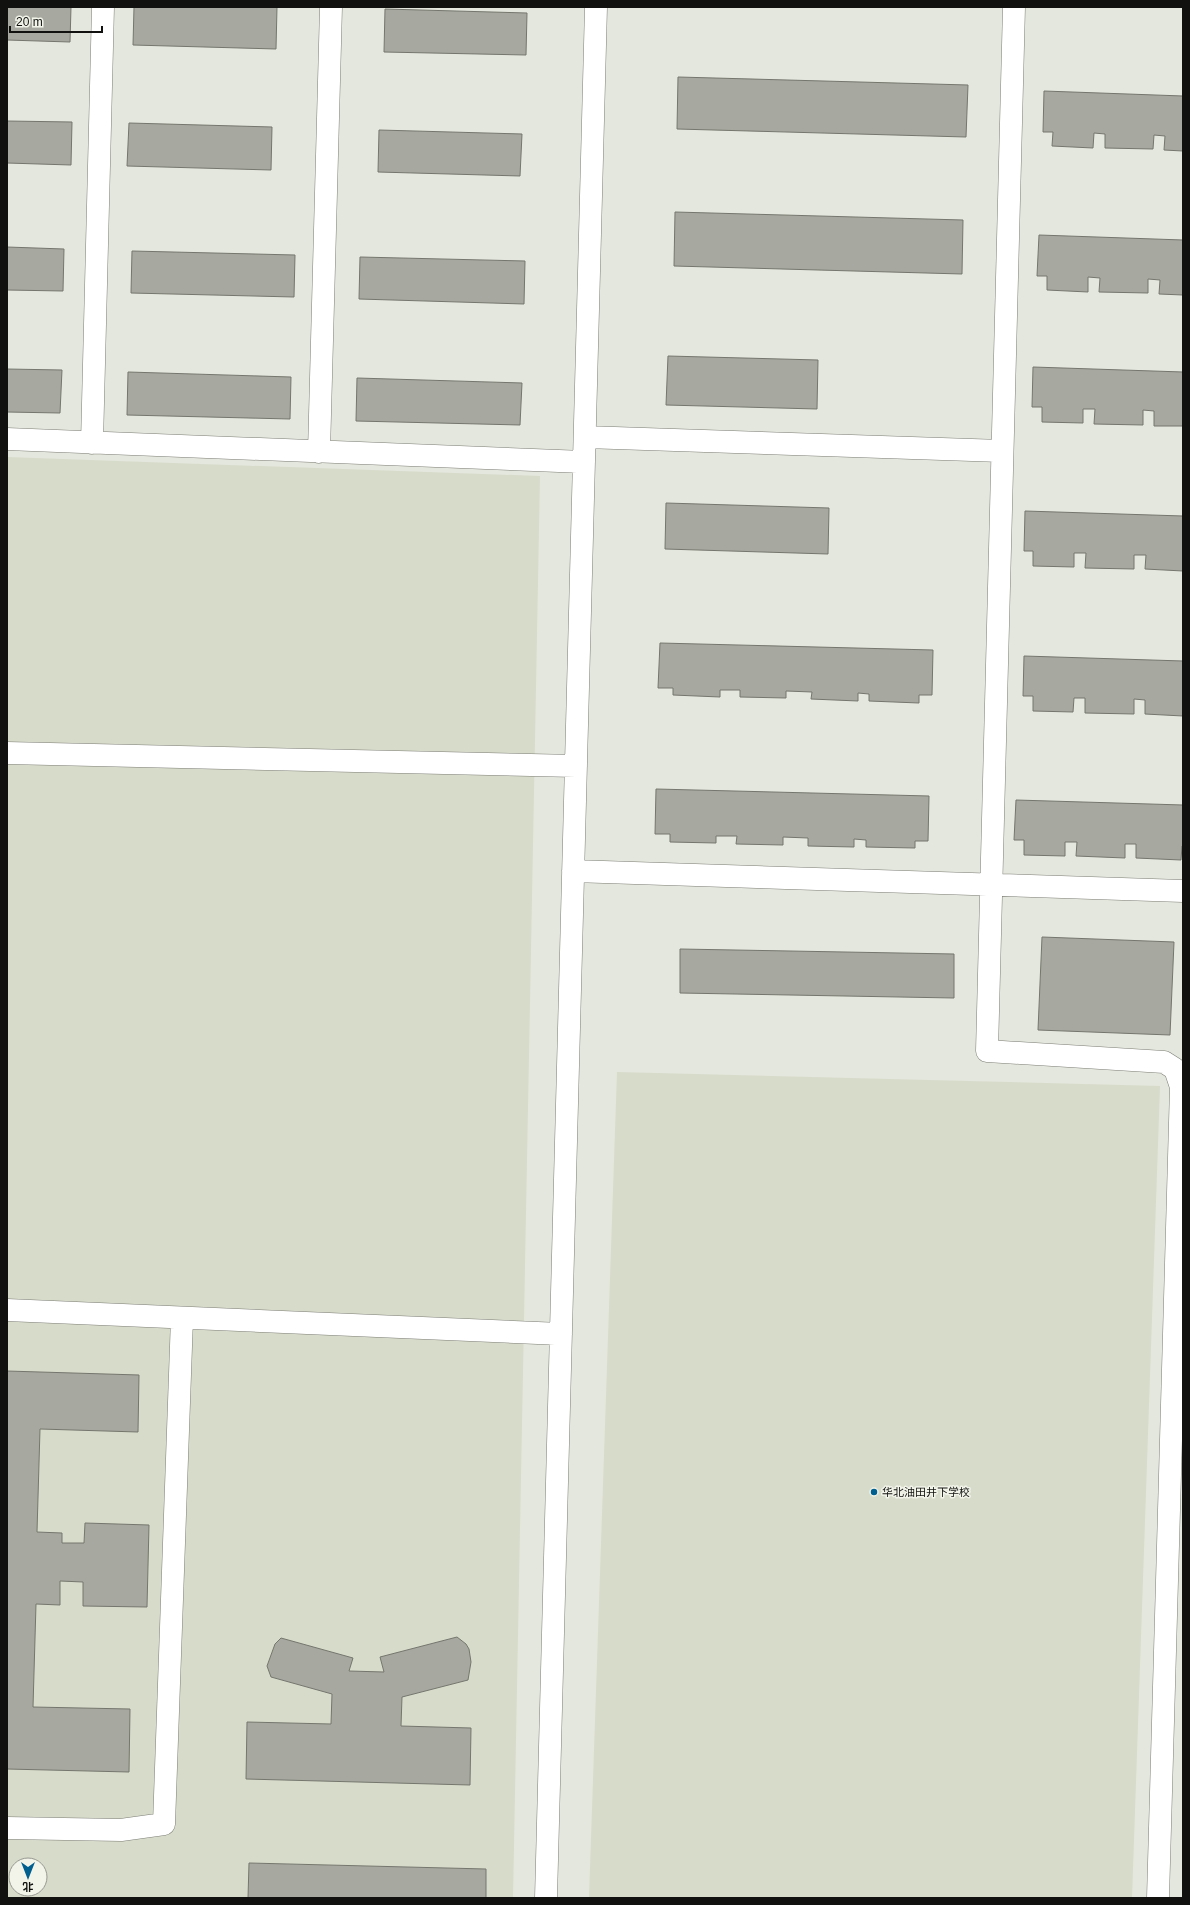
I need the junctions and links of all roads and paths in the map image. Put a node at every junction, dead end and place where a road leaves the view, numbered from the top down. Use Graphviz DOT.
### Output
graph roads {
  1 [pos="103,7"];
  2 [pos="331,7"];
  3 [pos="596,7"];
  4 [pos="1014,7"];
  5 [pos="585,437"];
  6 [pos="7,439"];
  7 [pos="92,442"];
  8 [pos="1002,451"];
  9 [pos="318,452"];
  10 [pos="584,462"];
  11 [pos="7,753"];
  12 [pos="576,766"];
  13 [pos="573,872"];
  14 [pos="991,885"];
  15 [pos="1183,891"];
  16 [pos="7,1310"];
  17 [pos="182,1318"];
  18 [pos="561,1334"];
  19 [pos="7,1828"];
  20 [pos="546,1898"];
  21 [pos="1158,1898"];
  1 -- 7 [label="lane"];
  2 -- 9 [label="lane"];
  3 -- 5 [label="lane"];
  4 -- 8 [label="lane"];
  5 -- 8 [label="lane"];
  5 -- 10 [label="lane"];
  6 -- 7 [label="lane"];
  7 -- 9 [label="lane"];
  8 -- 14 [label="lane"];
  9 -- 10 [label="lane"];
  10 -- 12 [label="lane"];
  11 -- 12 [label="lane"];
  12 -- 13 [label="lane"];
  13 -- 14 [label="lane"];
  13 -- 18 [label="lane"];
  14 -- 15 [label="lane"];
  14 -- 21 [label="lane"];
  16 -- 17 [label="lane"];
  17 -- 18 [label="lane"];
  17 -- 19 [label="lane"];
  18 -- 20 [label="lane"];
}
